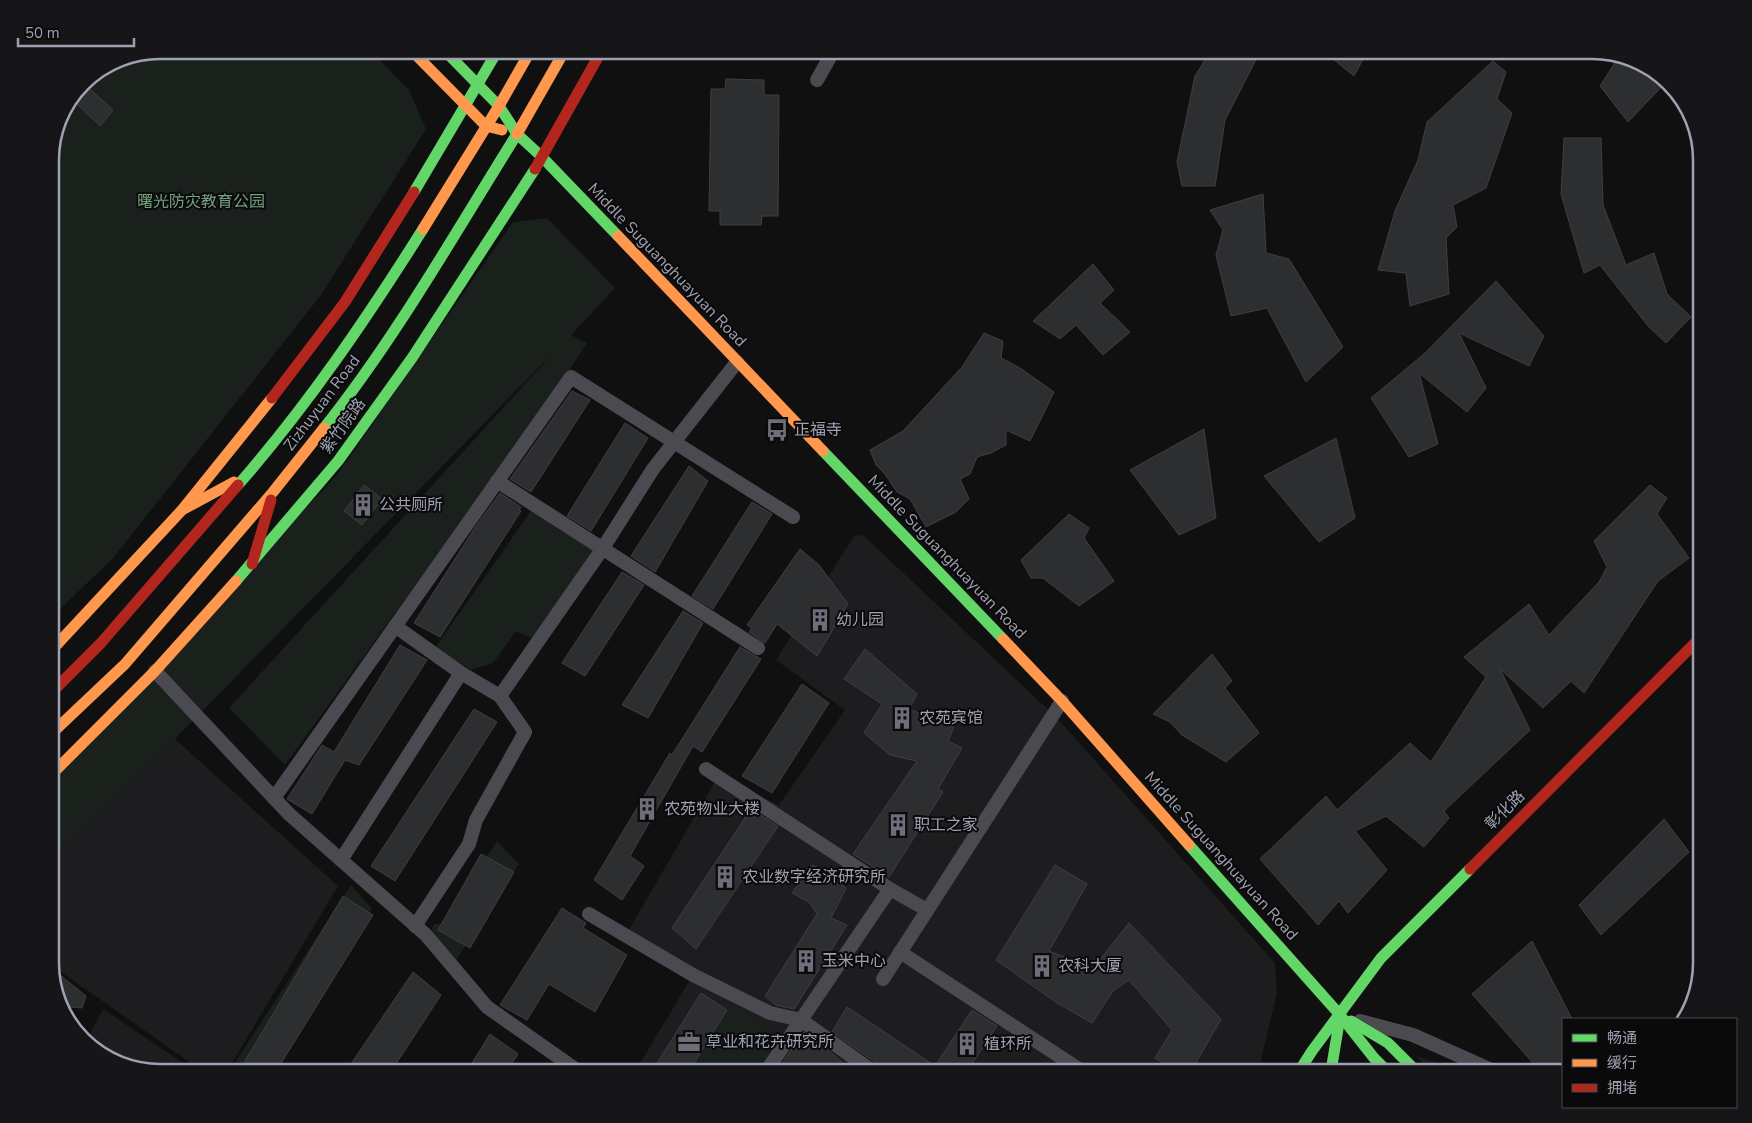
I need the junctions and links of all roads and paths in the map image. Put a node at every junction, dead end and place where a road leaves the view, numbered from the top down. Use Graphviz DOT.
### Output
graph roads {
  1 [pos="420,59"];
  2 [pos="453,59"];
  3 [pos="493,59"];
  4 [pos="526,59"];
  5 [pos="560,59"];
  6 [pos="597,59"];
  7 [pos="829,59"];
  8 [pos="817,80"];
  9 [pos="478,84"];
  10 [pos="466,106"];
  11 [pos="499,106"];
  12 [pos="486,126"];
  13 [pos="517,134"];
  14 [pos="542,157"];
  15 [pos="737,362"];
  16 [pos="675,441"];
  17 [pos="248,474"];
  18 [pos="497,481"];
  19 [pos="273,492"];
  20 [pos="182,510"];
  21 [pos="793,517"];
  22 [pos="603,548"];
  23 [pos="252,564"];
  24 [pos="395,626"];
  25 [pos="59,642"];
  26 [pos="1693,645"];
  27 [pos="758,648"];
  28 [pos="155,671"];
  29 [pos="461,673"];
  30 [pos="59,685"];
  31 [pos="500,696"];
  32 [pos="1062,701"];
  33 [pos="59,726"];
  34 [pos="59,767"];
  35 [pos="706,769"];
  36 [pos="274,798"];
  37 [pos="341,860"];
  38 [pos="890,889"];
  39 [pos="927,910"];
  40 [pos="589,914"];
  41 [pos="415,926"];
  42 [pos="900,952"];
  43 [pos="883,979"];
  44 [pos="1340,1015"];
  45 [pos="802,1020"];
  46 [pos="568,1064"];
  47 [pos="771,1064"];
  48 [pos="863,1064"];
  49 [pos="1071,1064"];
  50 [pos="1304,1064"];
  51 [pos="1332,1064"];
  52 [pos="1380,1064"];
  53 [pos="1409,1064"];
  54 [pos="1478,1064"];
  1 -- 10 [label="main road"];
  2 -- 9 [label="main road"];
  3 -- 9 [label="main road"];
  4 -- 11 [label="main road, Zizhuyuan Road"];
  5 -- 13 [label="main road, Zizhuyuan Road"];
  6 -- 14 [label="main road, 紫竹院路"];
  7 -- 8 [label="street"];
  9 -- 10 [label="main road"];
  9 -- 11 [label="main road"];
  10 -- 12 [label="main road"];
  10 -- 20 [label="main road"];
  11 -- 12 [label="main road, Zizhuyuan Road"];
  11 -- 13 [label="main road"];
  12 -- 13 [label="main road"];
  12 -- 17 [label="main road, Zizhuyuan Road"];
  13 -- 14 [label="main road, Middle Suguanghuayuan Road"];
  13 -- 19 [label="main road, Zizhuyuan Road"];
  14 -- 15 [label="main road, Middle Suguanghuayuan Road"];
  14 -- 23 [label="main road, 紫竹院路"];
  15 -- 16 [label="street"];
  15 -- 32 [label="main road, Middle Suguanghuayuan Road"];
  16 -- 18 [label="street"];
  16 -- 21 [label="street"];
  16 -- 22 [label="street"];
  17 -- 20 [label="main road"];
  17 -- 30 [label="main road, Zizhuyuan Road"];
  18 -- 22 [label="street"];
  18 -- 24 [label="street"];
  19 -- 23 [label="main road"];
  19 -- 33 [label="main road, Zizhuyuan Road"];
  20 -- 25 [label="main road"];
  22 -- 27 [label="street"];
  22 -- 31 [label="street"];
  23 -- 28 [label="main road, 紫竹院路"];
  24 -- 29 [label="street"];
  24 -- 36 [label="street"];
  26 -- 44 [label="main road, 彰化路"];
  28 -- 34 [label="main road, 紫竹院路"];
  28 -- 36 [label="street"];
  29 -- 31 [label="street"];
  29 -- 37 [label="street"];
  31 -- 41 [label="street"];
  32 -- 39 [label="street"];
  32 -- 44 [label="main road, Middle Suguanghuayuan Road"];
  35 -- 38 [label="street"];
  36 -- 37 [label="street"];
  37 -- 41 [label="street"];
  38 -- 39 [label="street"];
  38 -- 45 [label="street"];
  39 -- 42 [label="street"];
  40 -- 45 [label="street"];
  41 -- 46 [label="street"];
  42 -- 43 [label="street"];
  42 -- 49 [label="street"];
  44 -- 50 [label="main road, 彰化路"];
  44 -- 51 [label="main road, 彰化路"];
  44 -- 52 [label="main road, Middle Suguanghuayuan Road"];
  44 -- 53 [label="main road"];
  44 -- 54 [label="street"];
  45 -- 47 [label="street"];
  45 -- 48 [label="street"];
}
